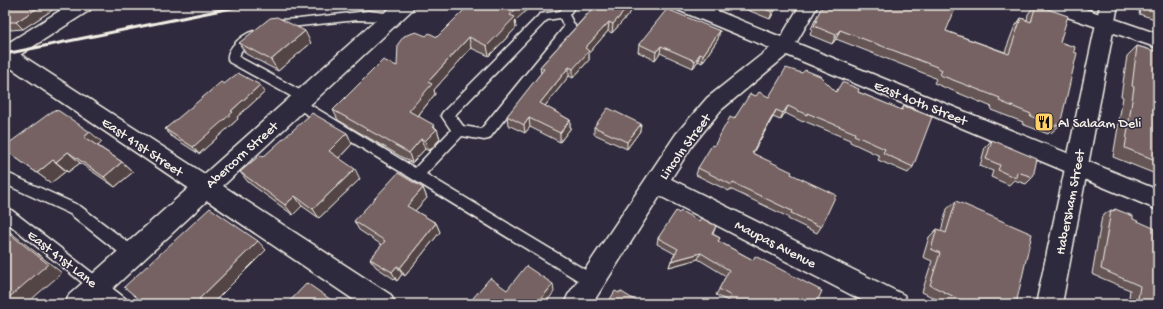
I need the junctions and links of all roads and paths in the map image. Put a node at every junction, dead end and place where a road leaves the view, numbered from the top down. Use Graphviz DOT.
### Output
graph roads {
  1 [pos="83,5"];
  2 [pos="685,5"];
  3 [pos="809,5"];
  4 [pos="1054,5"];
  5 [pos="567,9"];
  6 [pos="398,11"];
  7 [pos="1107,14"];
  8 [pos="1158,41"];
  9 [pos="785,46"];
  10 [pos="5,54"];
  11 [pos="300,100"];
  12 [pos="459,130"];
  13 [pos="1077,167"];
  14 [pos="417,175"];
  15 [pos="5,178"];
  16 [pos="657,183"];
  17 [pos="205,187"];
  18 [pos="1158,200"];
  19 [pos="5,213"];
  20 [pos="132,254"];
  21 [pos="592,282"];
  22 [pos="98,286"];
  23 [pos="864,297"];
  24 [pos="78,304"];
  25 [pos="121,304"];
  26 [pos="382,304"];
  27 [pos="577,304"];
  28 [pos="895,304"];
  29 [pos="1049,304"];
  1 -- 10 [label="street"];
  2 -- 9 [label="street, East 40th Street"];
  3 -- 9 [label="street, Lincoln Street"];
  4 -- 7 [label="street"];
  5 -- 12 [label="lane"];
  5 -- 12 [label="lane"];
  6 -- 11 [label="street, Abercorn Street"];
  6 -- 11 [label="lane"];
  7 -- 8 [label="street"];
  7 -- 13 [label="street, Habersham Street"];
  9 -- 13 [label="street, East 40th Street"];
  9 -- 16 [label="street, Lincoln Street"];
  10 -- 17 [label="street, East 41st Street"];
  11 -- 14 [label="lane"];
  11 -- 17 [label="street, Abercorn Street"];
  12 -- 14 [label="lane"];
  13 -- 18 [label="street, East 40th Street"];
  13 -- 29 [label="street, Habersham Street"];
  14 -- 21 [label="lane"];
  15 -- 20 [label="lane"];
  16 -- 21 [label="street, Lincoln Street"];
  16 -- 23 [label="street, Maupas Avenue"];
  17 -- 20 [label="street, Abercorn Street"];
  17 -- 26 [label="street, East 41st Street"];
  19 -- 22 [label="lane, East 41st Lane"];
  20 -- 22 [label="street, Abercorn Street"];
  21 -- 27 [label="street, Lincoln Street"];
  22 -- 24 [label="street, Abercorn Street"];
  22 -- 25 [label="lane, East 41st Lane"];
  23 -- 28 [label="street, Maupas Avenue"];
}
